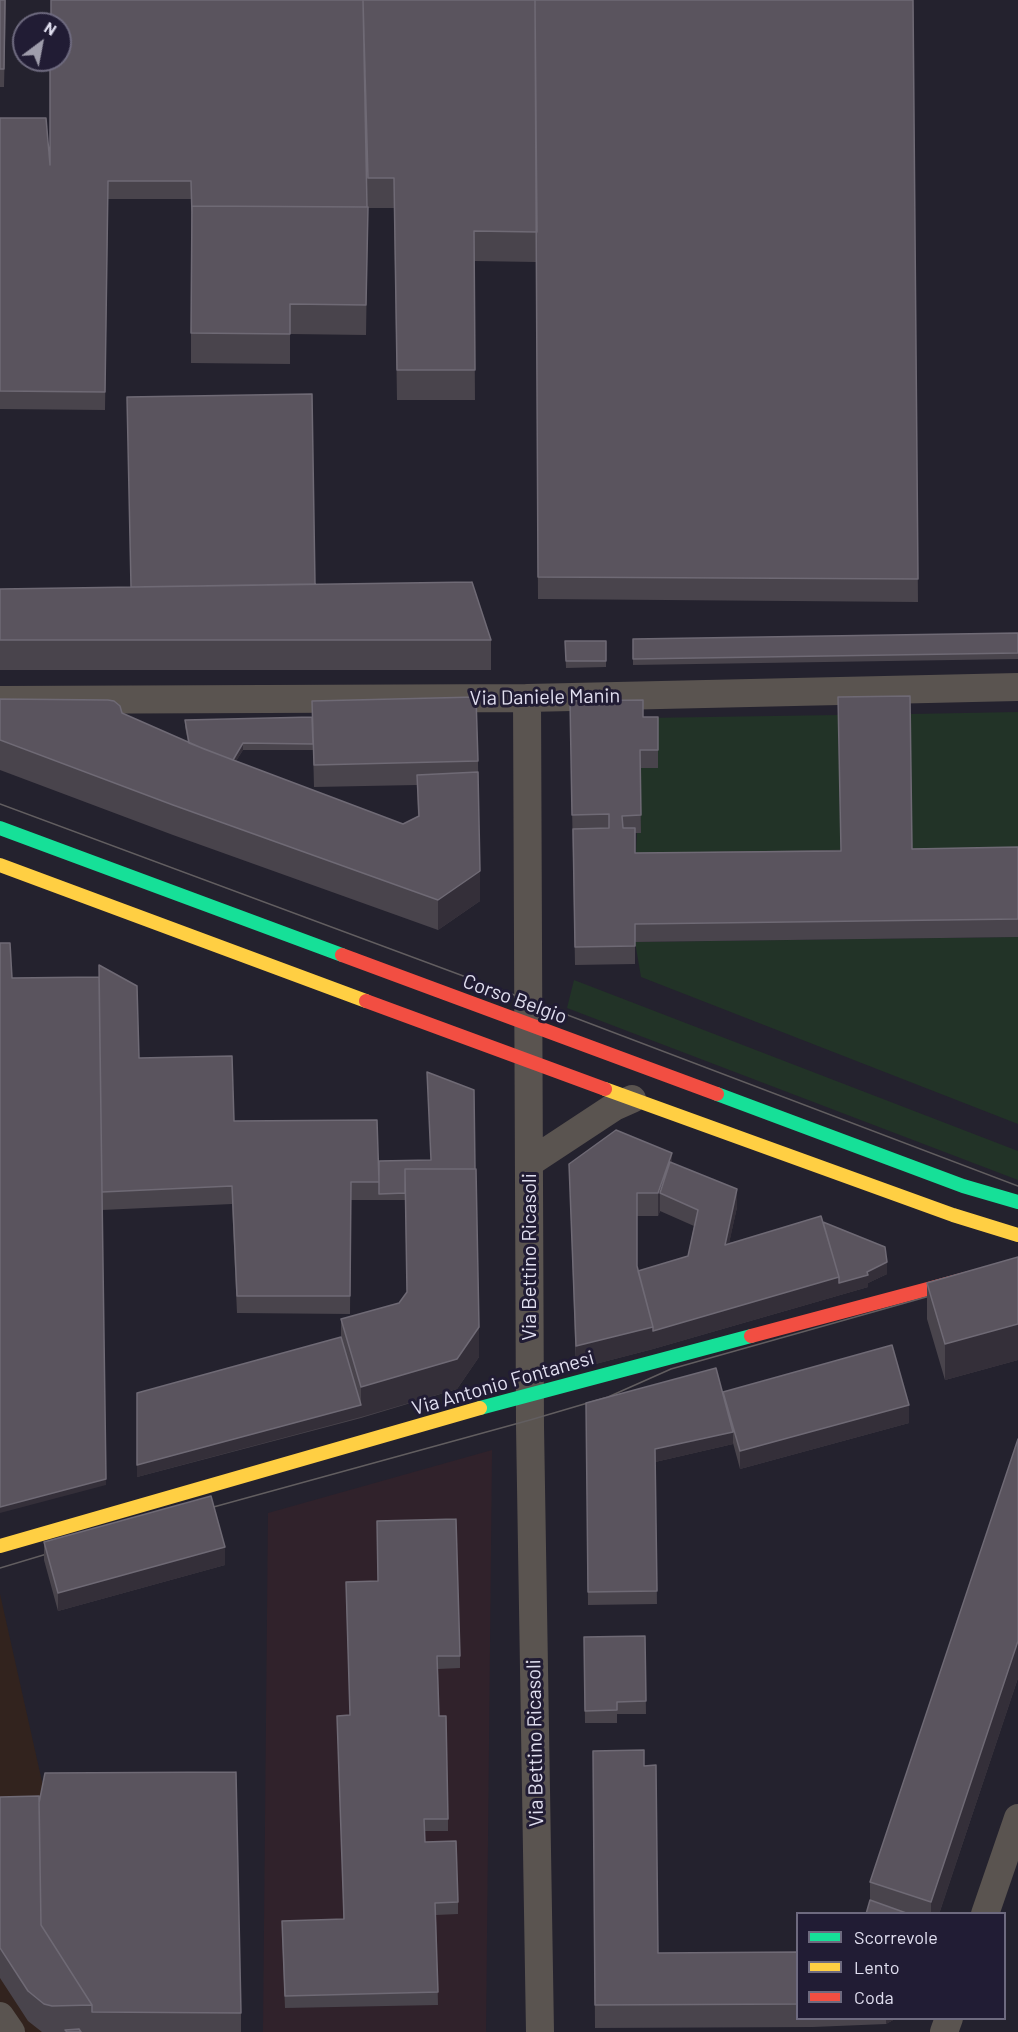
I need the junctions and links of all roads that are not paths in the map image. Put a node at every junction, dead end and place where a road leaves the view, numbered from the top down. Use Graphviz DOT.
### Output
graph roads {
  1 [pos="1018,687"];
  2 [pos="527,698"];
  3 [pos="0,700"];
  4 [pos="0,828"];
  5 [pos="0,865"];
  6 [pos="528,1024"];
  7 [pos="528,1061"];
  8 [pos="632,1099"];
  9 [pos="529,1163"];
  10 [pos="1013,1199"];
  11 [pos="1018,1235"];
  12 [pos="1018,1265"];
  13 [pos="529,1394"];
  14 [pos="0,1546"];
  15 [pos="1018,1818"];
  16 [pos="986,1912"];
  17 [pos="0,2016"];
  18 [pos="11,2032"];
  19 [pos="540,2032"];
  1 -- 2 [label="street, Via Daniele Manin"];
  2 -- 3 [label="street, Via Daniele Manin"];
  2 -- 6 [label="street, Via Bettino Ricasoli"];
  4 -- 6 [label="main road, Corso Belgio"];
  5 -- 7 [label="main road"];
  6 -- 7 [label="street, Via Bettino Ricasoli"];
  6 -- 10 [label="main road, Corso Belgio"];
  7 -- 8 [label="main road"];
  7 -- 9 [label="street, Via Bettino Ricasoli"];
  8 -- 9 [label="street"];
  8 -- 11 [label="main road"];
  9 -- 13 [label="street, Via Bettino Ricasoli"];
  12 -- 13 [label="main road, Via Antonio Fontanesi"];
  13 -- 14 [label="main road, Via Antonio Fontanesi"];
  13 -- 19 [label="street, Via Bettino Ricasoli"];
  15 -- 16 [label="street"];
  17 -- 18 [label="street"];
}
